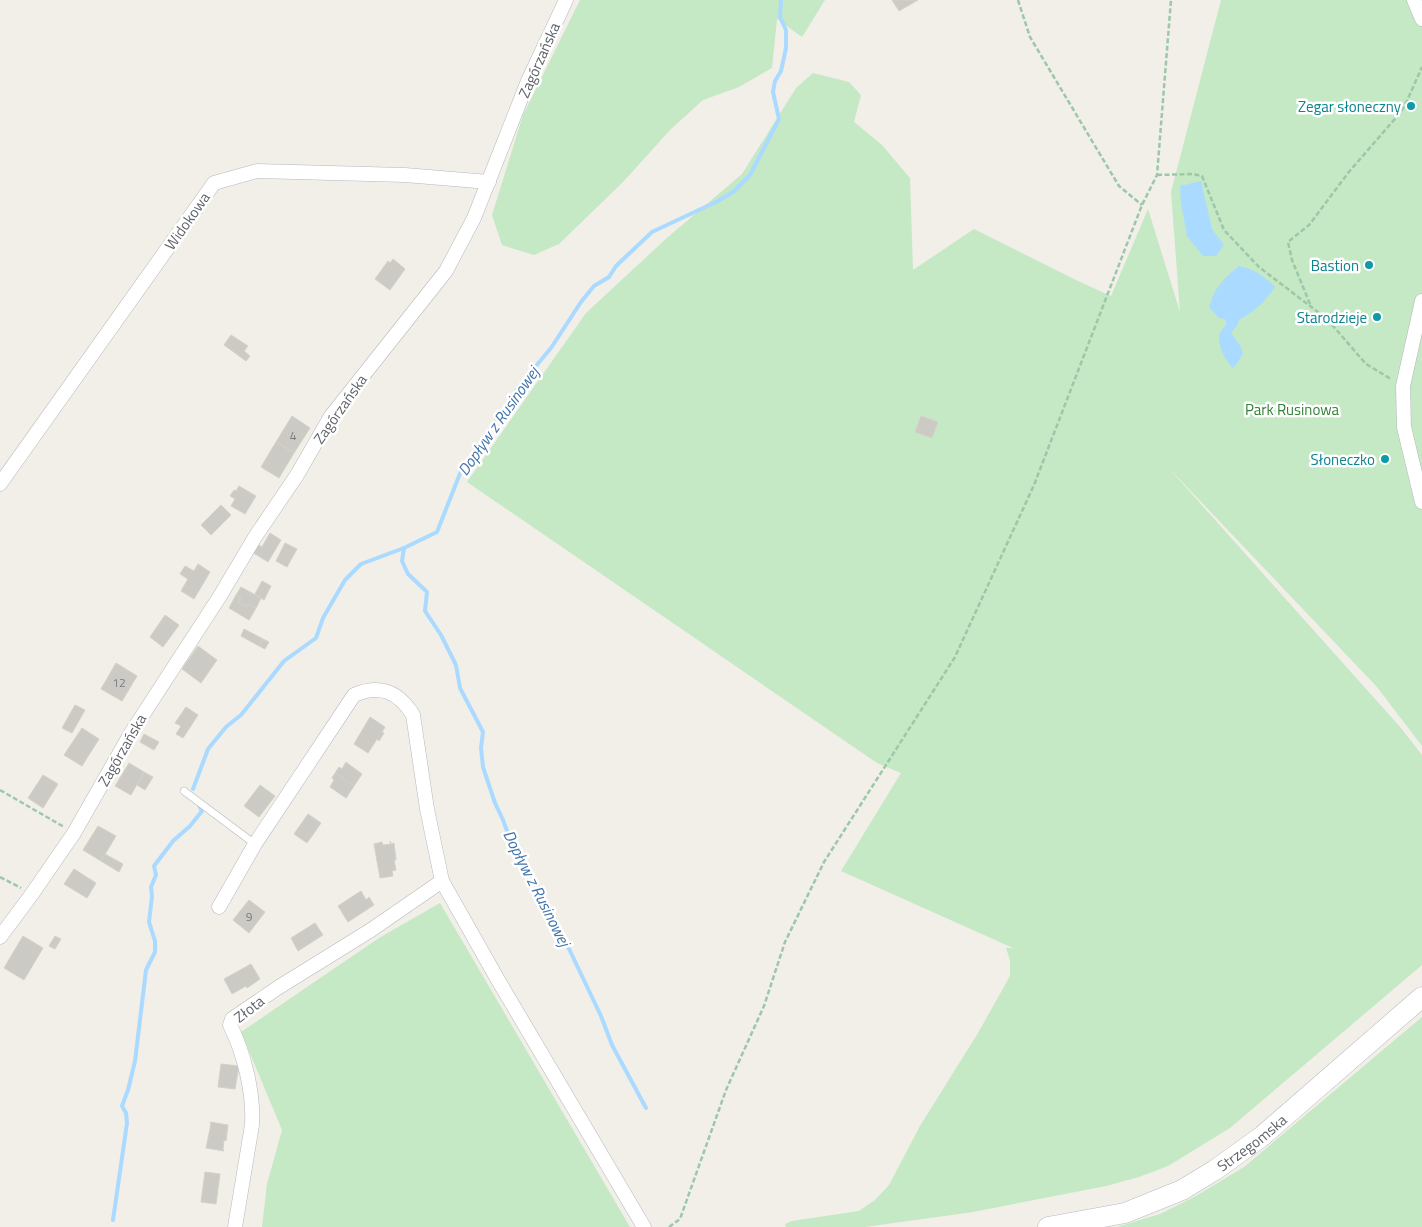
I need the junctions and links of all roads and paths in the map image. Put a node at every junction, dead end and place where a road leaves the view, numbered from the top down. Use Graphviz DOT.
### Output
graph roads {
  1 [pos="566,0"];
  2 [pos="1018,0"];
  3 [pos="1171,0"];
  4 [pos="1414,0"];
  5 [pos="1422,20"];
  6 [pos="1422,67"];
  7 [pos="1157,175"];
  8 [pos="489,182"];
  9 [pos="1142,205"];
  10 [pos="1422,301"];
  11 [pos="1311,306"];
  12 [pos="1403,386"];
  13 [pos="0,484"];
  14 [pos="1422,502"];
  15 [pos="0,790"];
  16 [pos="184,791"];
  17 [pos="74,833"];
  18 [pos="255,844"];
  19 [pos="0,877"];
  20 [pos="442,881"];
  21 [pos="32,894"];
  22 [pos="219,907"];
  23 [pos="0,937"];
  24 [pos="1422,997"];
  25 [pos="235,1227"];
  26 [pos="644,1227"];
  27 [pos="669,1227"];
  28 [pos="1048,1227"];
  1 -- 8 [label="street, Zagórzańska"];
  2 -- 9 [label="path"];
  3 -- 7 [label="path"];
  4 -- 5 [label="street"];
  6 -- 11 [label="path"];
  7 -- 9 [label="path"];
  7 -- 11 [label="path"];
  8 -- 13 [label="street, Widokowa"];
  8 -- 17 [label="street, Zagórzańska"];
  9 -- 27 [label="path"];
  10 -- 12 [label="street"];
  11 -- 12 [label="path"];
  12 -- 14 [label="street"];
  15 -- 17 [label="path"];
  16 -- 18 [label="lane"];
  17 -- 21 [label="street, Zagórzańska"];
  18 -- 20 [label="street"];
  18 -- 22 [label="street"];
  19 -- 21 [label="path"];
  20 -- 25 [label="street, Złota"];
  20 -- 26 [label="street"];
  21 -- 23 [label="street, Zagórzańska"];
  24 -- 28 [label="main road, Strzegomska"];
}
